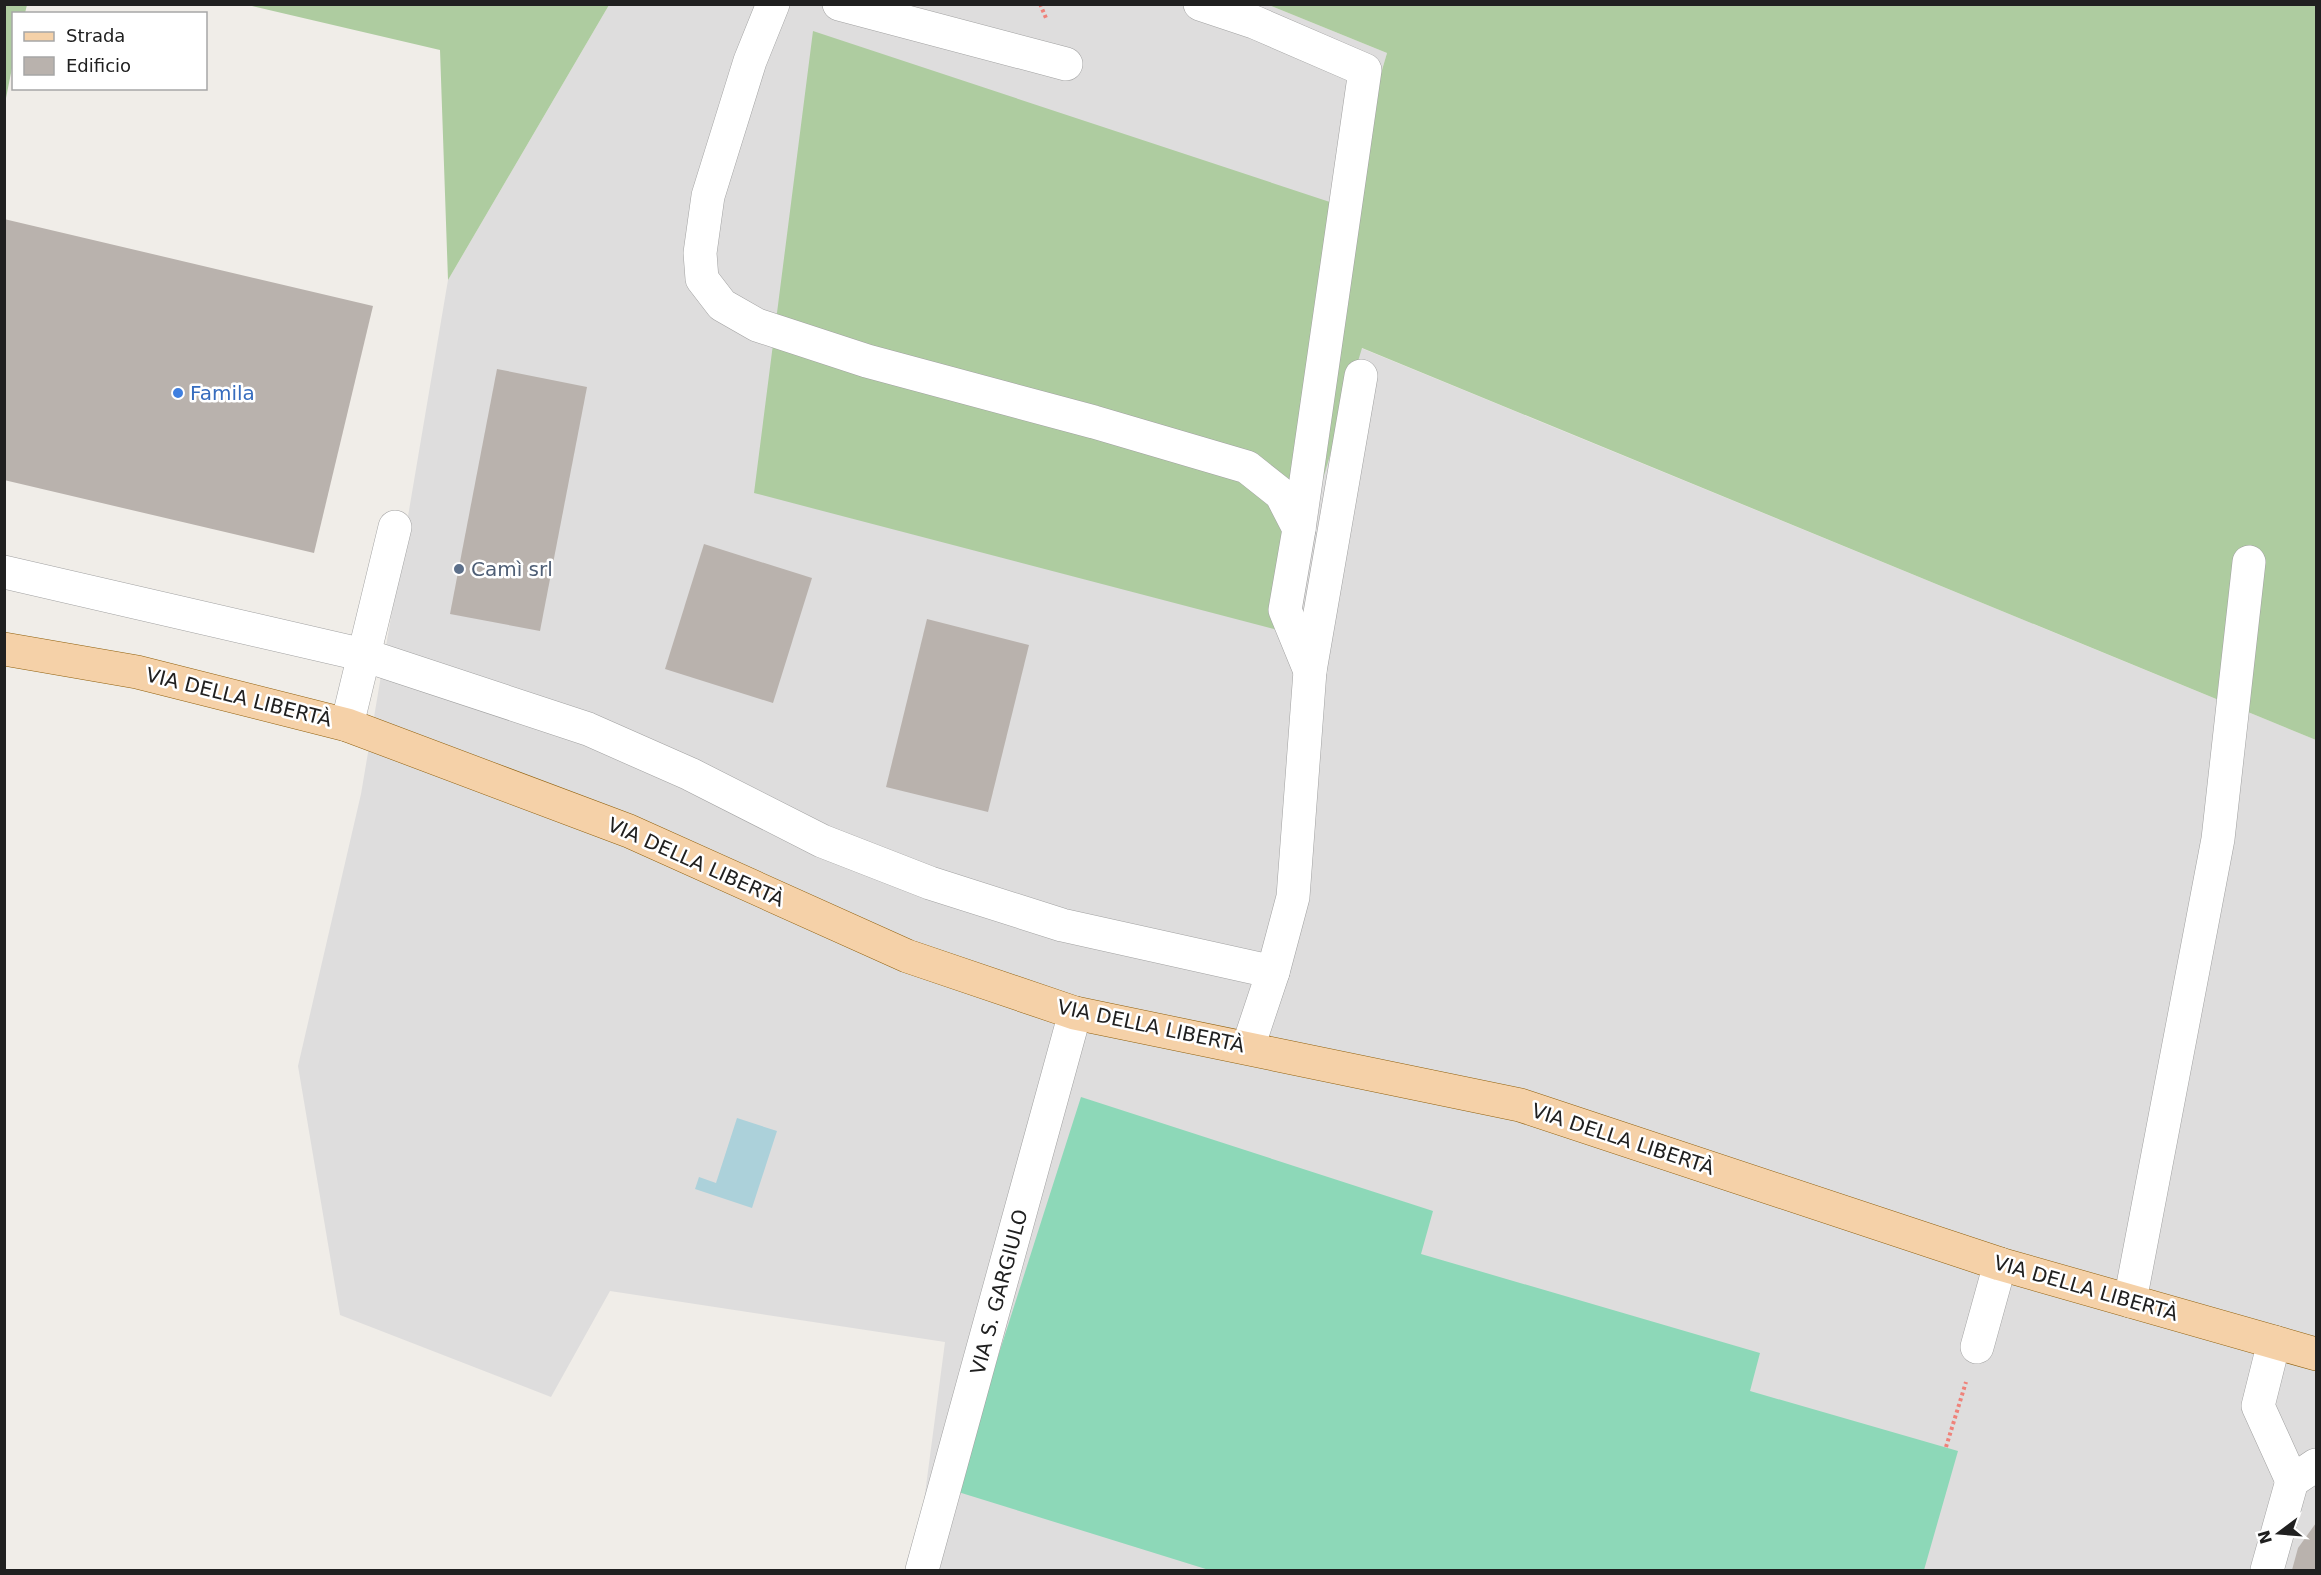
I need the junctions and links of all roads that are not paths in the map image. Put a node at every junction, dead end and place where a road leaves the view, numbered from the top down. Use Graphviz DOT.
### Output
graph roads {
  1 [pos="773,4"];
  2 [pos="839,4"];
  3 [pos="1200,4"];
  4 [pos="1066,64"];
  5 [pos="1361,376"];
  6 [pos="395,527"];
  7 [pos="1299,528"];
  8 [pos="2249,561"];
  9 [pos="4,572"];
  10 [pos="4,649"];
  11 [pos="364,654"];
  12 [pos="1310,671"];
  13 [pos="347,724"];
  14 [pos="1273,972"];
  15 [pos="1075,1013"];
  16 [pos="1248,1047"];
  17 [pos="2000,1264"];
  18 [pos="2130,1301"];
  19 [pos="2274,1342"];
  20 [pos="1977,1347"];
  21 [pos="2316,1354"];
  22 [pos="2304,1473"];
  23 [pos="922,1570"];
  24 [pos="2267,1570"];
  1 -- 7 [label="street"];
  2 -- 4 [label="street"];
  3 -- 7 [label="street"];
  5 -- 12 [label="street"];
  6 -- 11 [label="street"];
  7 -- 12 [label="street"];
  8 -- 18 [label="street"];
  9 -- 11 [label="street"];
  10 -- 13 [label="main road, VIA DELLA LIBERTÀ"];
  11 -- 13 [label="street"];
  11 -- 14 [label="street"];
  12 -- 14 [label="street"];
  13 -- 15 [label="main road, VIA DELLA LIBERTÀ"];
  14 -- 16 [label="street"];
  15 -- 16 [label="main road, VIA DELLA LIBERTÀ"];
  15 -- 23 [label="street, VIA S. GARGIULO"];
  16 -- 17 [label="main road, VIA DELLA LIBERTÀ"];
  17 -- 18 [label="main road, VIA DELLA LIBERTÀ"];
  17 -- 20 [label="street"];
  18 -- 19 [label="main road, VIA DELLA LIBERTÀ"];
  19 -- 21 [label="main road, VIA DELLA LIBERTÀ"];
  19 -- 22 [label="street"];
  22 -- 24 [label="street"];
}
